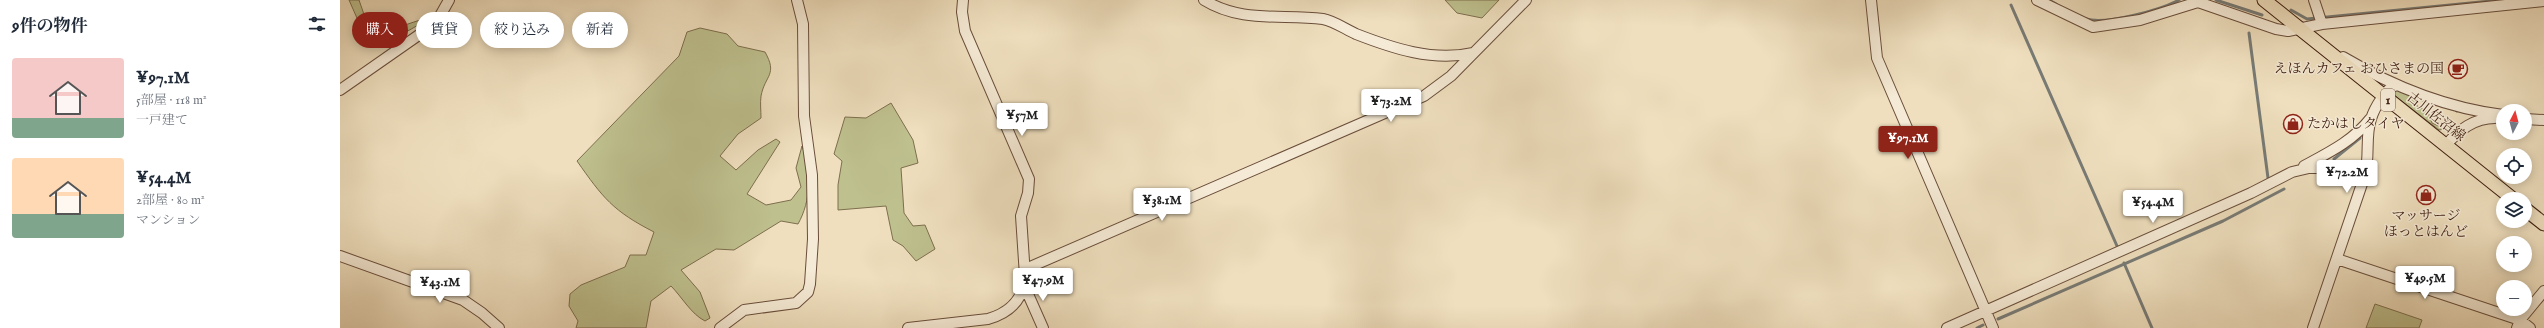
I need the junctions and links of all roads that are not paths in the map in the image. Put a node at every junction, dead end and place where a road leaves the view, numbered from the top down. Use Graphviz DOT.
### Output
graph roads {
  1 [pos="449,0"];
  2 [pos="797,0"];
  3 [pos="963,0"];
  4 [pos="1204,0"];
  5 [pos="1526,0"];
  6 [pos="1871,0"];
  7 [pos="2037,0"];
  8 [pos="2264,0"];
  9 [pos="2314,0"];
  10 [pos="2544,1"];
  11 [pos="2322,24"];
  12 [pos="2300,29"];
  13 [pos="2310,38"];
  14 [pos="1472,53"];
  15 [pos="2397,85"];
  16 [pos="340,90"];
  17 [pos="2384,96"];
  18 [pos="2496,114"];
  19 [pos="2370,119"];
  20 [pos="2496,119"];
  21 [pos="2532,119"];
  22 [pos="2544,120"];
  23 [pos="2446,145"];
  24 [pos="2292,172"];
  25 [pos="2365,176"];
  26 [pos="2504,192"];
  27 [pos="2532,215"];
  28 [pos="2544,224"];
  29 [pos="340,256"];
  30 [pos="2337,259"];
  31 [pos="1024,281"];
  32 [pos="2544,291"];
  33 [pos="1986,310"];
  34 [pos="2519,324"];
  35 [pos="499,328"];
  36 [pos="720,328"];
  37 [pos="908,328"];
  38 [pos="1043,328"];
  39 [pos="1947,328"];
  40 [pos="1993,328"];
  41 [pos="2315,328"];
  42 [pos="2530,328"];
  1 -- 16 [label="street"];
  2 -- 36 [label="street"];
  3 -- 31 [label="street"];
  4 -- 14 [label="street"];
  5 -- 14 [label="street"];
  6 -- 33 [label="street"];
  7 -- 12 [label="street"];
  8 -- 12 [label="main road, 古川佐沼線 / 1"];
  9 -- 11 [label="street"];
  10 -- 11 [label="street"];
  11 -- 12 [label="street"];
  12 -- 13 [label="main road, 古川佐沼線 / 1"];
  13 -- 15 [label="street"];
  13 -- 17 [label="main road, 古川佐沼線 / 1"];
  14 -- 31 [label="street"];
  15 -- 17 [label="street"];
  15 -- 18 [label="street"];
  17 -- 19 [label="street"];
  17 -- 23 [label="main road, 古川佐沼線 / 1"];
  19 -- 24 [label="street"];
  19 -- 25 [label="street"];
  20 -- 23 [label="street"];
  21 -- 22 [label="street"];
  23 -- 26 [label="main road, 古川佐沼線 / 1"];
  24 -- 25 [label="street"];
  24 -- 33 [label="street"];
  25 -- 30 [label="street"];
  27 -- 28 [label="main road"];
  29 -- 35 [label="street"];
  30 -- 34 [label="street"];
  30 -- 41 [label="street"];
  31 -- 37 [label="street"];
  31 -- 38 [label="street"];
  32 -- 34 [label="street"];
  33 -- 39 [label="street"];
  33 -- 40 [label="street"];
  34 -- 42 [label="street"];
}
